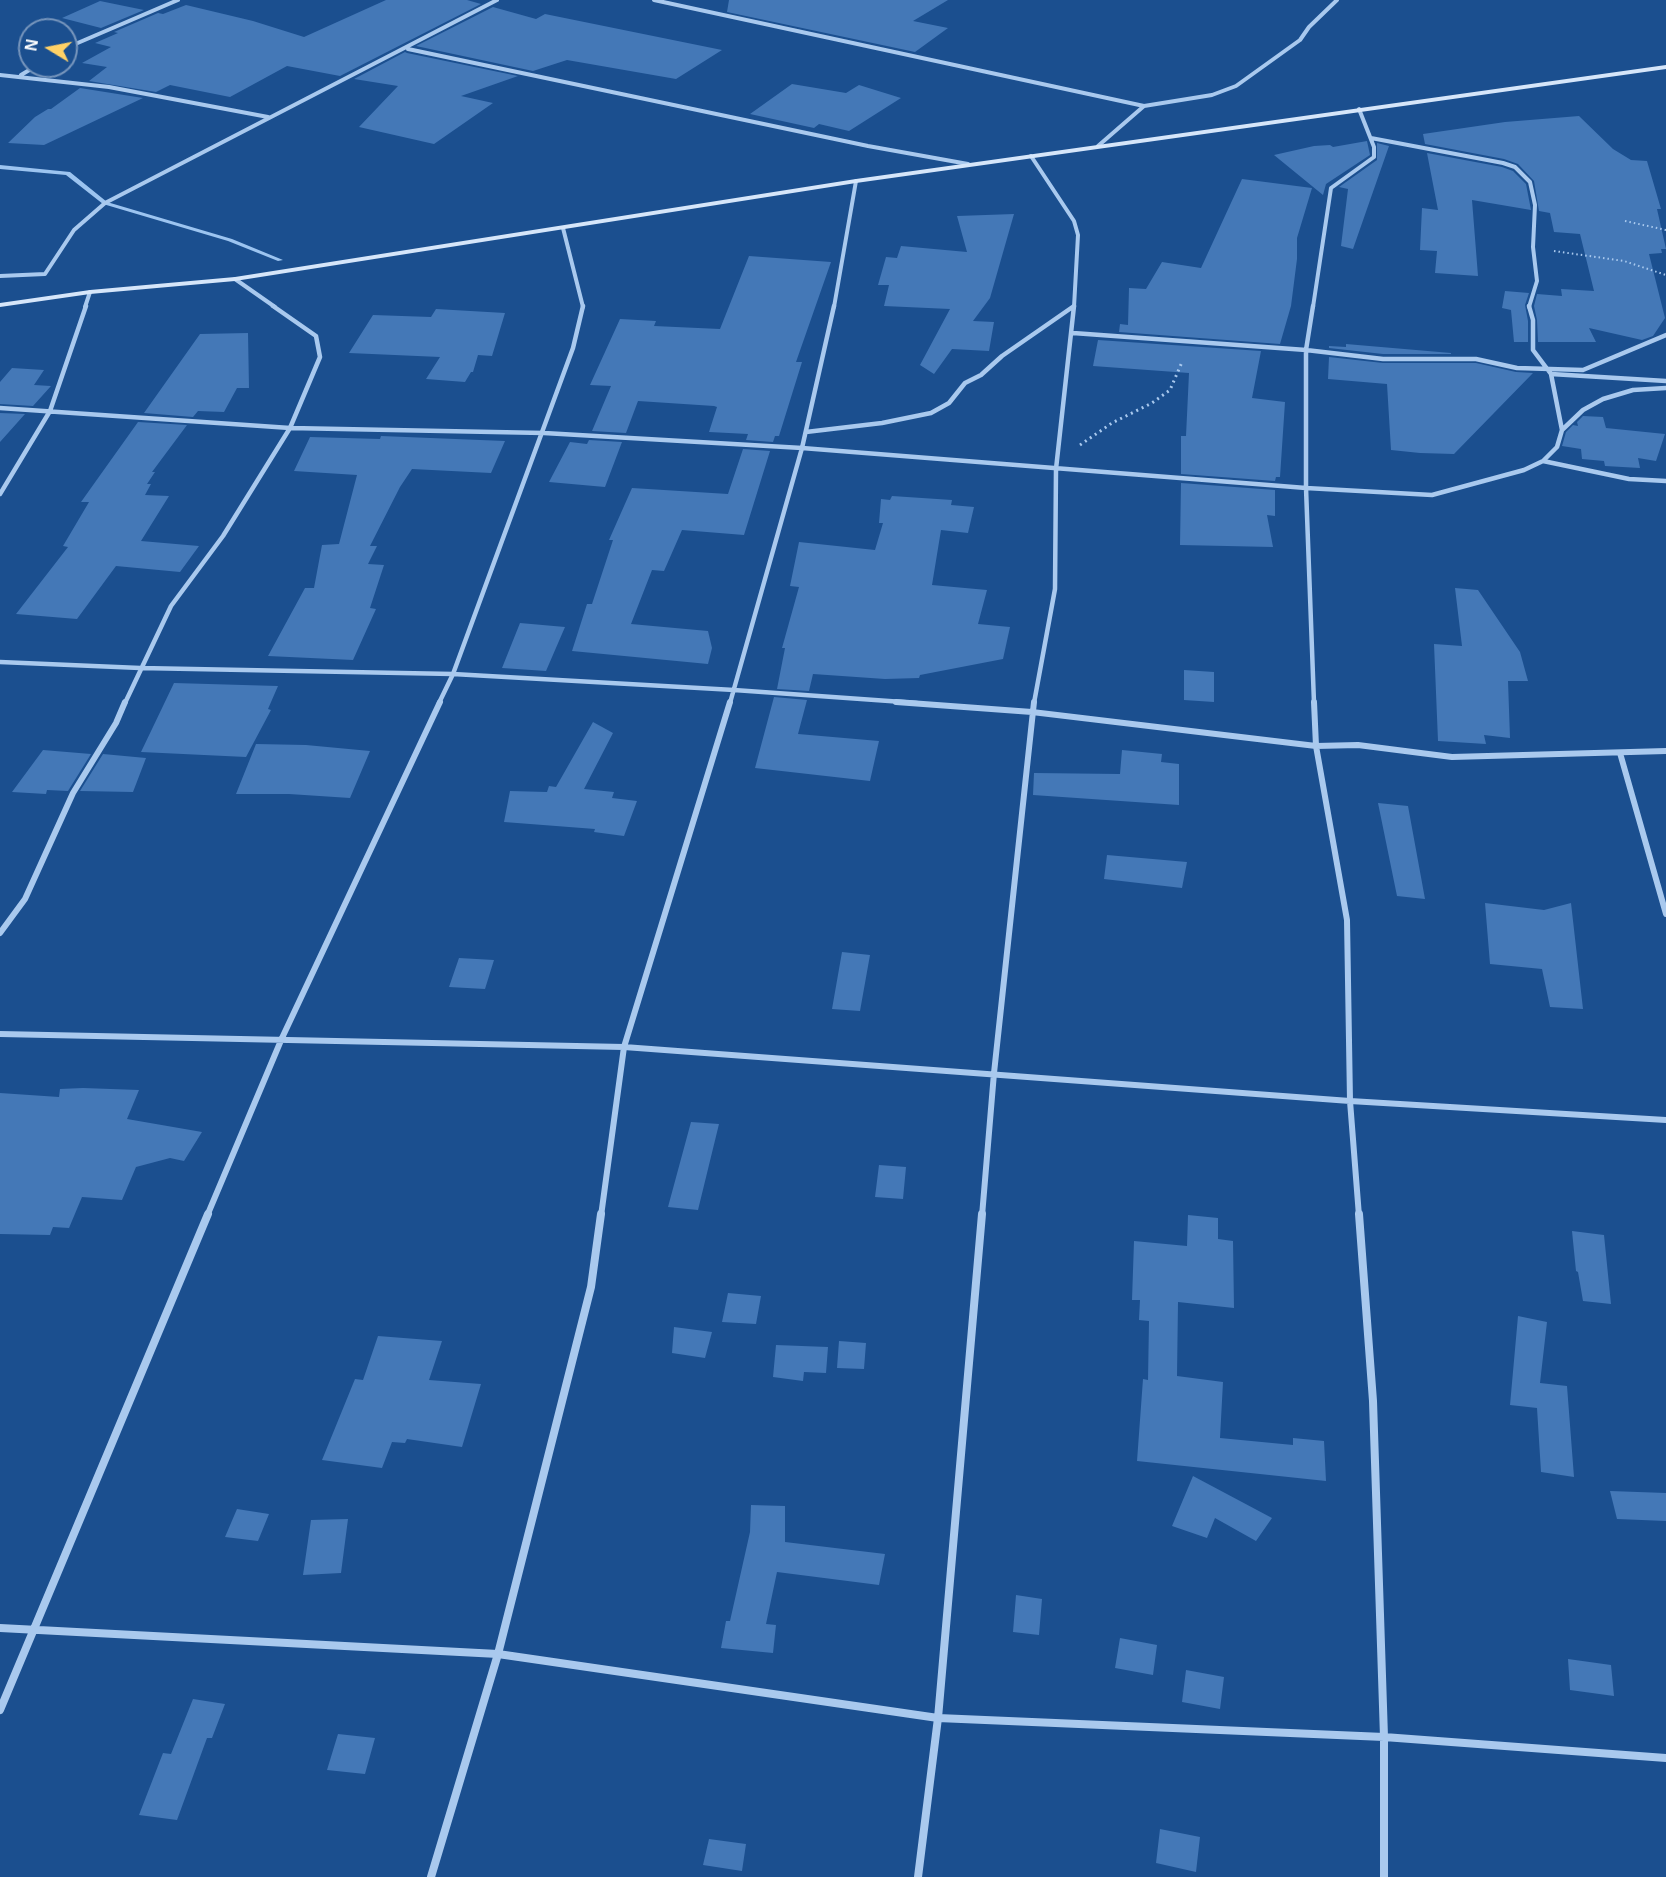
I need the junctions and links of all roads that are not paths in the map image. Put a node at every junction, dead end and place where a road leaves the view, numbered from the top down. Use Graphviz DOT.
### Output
graph roads {
  1 [pos="178,0"];
  2 [pos="497,0"];
  3 [pos="654,0"];
  4 [pos="1336,0"];
  5 [pos="78,43"];
  6 [pos="407,48"];
  7 [pos="1666,67"];
  8 [pos="0,75"];
  9 [pos="18,76"];
  10 [pos="36,78"];
  11 [pos="1143,105"];
  12 [pos="1359,109"];
  13 [pos="268,117"];
  14 [pos="1371,138"];
  15 [pos="1098,146"];
  16 [pos="1031,156"];
  17 [pos="968,164"];
  18 [pos="856,181"];
  19 [pos="563,228"];
  20 [pos="0,276"];
  21 [pos="235,279"];
  22 [pos="90,292"];
  23 [pos="0,305"];
  24 [pos="1074,306"];
  25 [pos="1073,333"];
  26 [pos="1666,335"];
  27 [pos="1306,350"];
  28 [pos="1547,369"];
  29 [pos="1551,374"];
  30 [pos="1666,381"];
  31 [pos="1666,388"];
  32 [pos="0,408"];
  33 [pos="50,411"];
  34 [pos="290,428"];
  35 [pos="1562,430"];
  36 [pos="806,432"];
  37 [pos="544,433"];
  38 [pos="802,448"];
  39 [pos="1543,461"];
  40 [pos="1056,469"];
  41 [pos="1666,481"];
  42 [pos="1306,488"];
  43 [pos="0,494"];
  44 [pos="0,662"];
  45 [pos="140,668"];
  46 [pos="453,674"];
  47 [pos="734,690"];
  48 [pos="1032,712"];
  49 [pos="1316,746"];
  50 [pos="1666,751"];
  51 [pos="1620,753"];
  52 [pos="1666,914"];
  53 [pos="0,933"];
  54 [pos="0,1034"];
  55 [pos="282,1038"];
  56 [pos="624,1047"];
  57 [pos="994,1073"];
  58 [pos="1350,1101"];
  59 [pos="1666,1120"];
  60 [pos="0,1628"];
  61 [pos="33,1631"];
  62 [pos="498,1654"];
  63 [pos="0,1710"];
  64 [pos="938,1718"];
  65 [pos="1384,1737"];
  66 [pos="1666,1758"];
  67 [pos="431,1877"];
  68 [pos="918,1877"];
  69 [pos="1384,1877"];
  1 -- 5 [label="street"];
  2 -- 6 [label="street"];
  3 -- 11 [label="street"];
  4 -- 11 [label="street"];
  6 -- 13 [label="street"];
  6 -- 17 [label="street"];
  7 -- 12 [label="main road"];
  8 -- 9 [label="street"];
  10 -- 13 [label="street"];
  11 -- 15 [label="street"];
  12 -- 14 [label="street"];
  12 -- 15 [label="main road"];
  13 -- 20 [label="street"];
  14 -- 27 [label="street"];
  14 -- 28 [label="street"];
  15 -- 16 [label="main road"];
  16 -- 17 [label="main road"];
  16 -- 24 [label="street"];
  17 -- 18 [label="main road"];
  18 -- 19 [label="main road"];
  18 -- 36 [label="street"];
  19 -- 21 [label="main road"];
  19 -- 37 [label="street"];
  21 -- 22 [label="main road"];
  21 -- 34 [label="street"];
  22 -- 23 [label="main road"];
  22 -- 33 [label="street"];
  24 -- 25 [label="street"];
  24 -- 36 [label="street"];
  25 -- 27 [label="street"];
  25 -- 40 [label="street"];
  26 -- 28 [label="street"];
  27 -- 28 [label="street"];
  27 -- 42 [label="street"];
  28 -- 29 [label="street"];
  29 -- 30 [label="street"];
  29 -- 35 [label="street"];
  31 -- 35 [label="street"];
  32 -- 33 [label="street"];
  33 -- 34 [label="street"];
  33 -- 43 [label="street"];
  34 -- 37 [label="street"];
  34 -- 45 [label="street"];
  35 -- 39 [label="street"];
  36 -- 38 [label="street"];
  37 -- 38 [label="street"];
  37 -- 46 [label="street"];
  38 -- 40 [label="street"];
  38 -- 47 [label="street"];
  39 -- 41 [label="street"];
  39 -- 42 [label="street"];
  40 -- 42 [label="street"];
  40 -- 48 [label="street"];
  42 -- 49 [label="street"];
  44 -- 45 [label="street"];
  45 -- 46 [label="street"];
  45 -- 53 [label="street"];
  46 -- 47 [label="street"];
  46 -- 55 [label="street"];
  47 -- 48 [label="street"];
  47 -- 56 [label="street"];
  48 -- 49 [label="street"];
  48 -- 57 [label="street"];
  49 -- 51 [label="street"];
  49 -- 58 [label="street"];
  50 -- 51 [label="street"];
  51 -- 52 [label="street"];
  54 -- 55 [label="street"];
  55 -- 56 [label="street"];
  55 -- 61 [label="street"];
  56 -- 57 [label="street"];
  56 -- 62 [label="street"];
  57 -- 58 [label="street"];
  57 -- 64 [label="street"];
  58 -- 59 [label="street"];
  58 -- 65 [label="street"];
  60 -- 61 [label="street"];
  61 -- 62 [label="street"];
  61 -- 63 [label="street"];
  62 -- 64 [label="street"];
  62 -- 67 [label="street"];
  64 -- 65 [label="street"];
  64 -- 68 [label="street"];
  65 -- 66 [label="street"];
  65 -- 69 [label="street"];
}
